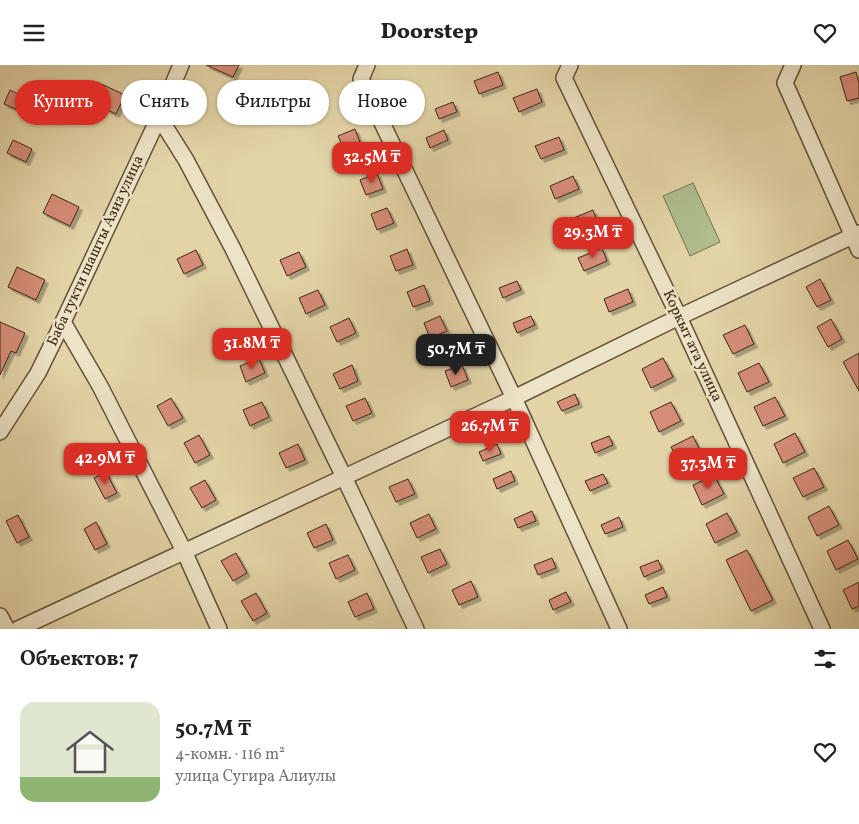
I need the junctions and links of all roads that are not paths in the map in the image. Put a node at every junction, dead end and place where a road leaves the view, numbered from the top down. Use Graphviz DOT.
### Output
graph roads {
  1 [pos="181,65"];
  2 [pos="368,65"];
  3 [pos="570,65"];
  4 [pos="793,65"];
  5 [pos="175,80"];
  6 [pos="155,125"];
  7 [pos="164,125"];
  8 [pos="857,240"];
  9 [pos="679,317"];
  10 [pos="63,322"];
  11 [pos="514,398"];
  12 [pos="0,432"];
  13 [pos="344,477"];
  14 [pos="184,551"];
  15 [pos="0,616"];
  16 [pos="7,629"];
  17 [pos="18,629"];
  18 [pos="219,629"];
  19 [pos="416,629"];
  20 [pos="619,629"];
  21 [pos="822,629"];
  1 -- 5 [label="street, Баба тукти шашты Азиз улица"];
  2 -- 11 [label="street"];
  3 -- 9 [label="street, Коркыт ата улица"];
  4 -- 8 [label="street"];
  6 -- 10 [label="street, Баба тукти шашты Азиз улица"];
  7 -- 13 [label="street"];
  8 -- 9 [label="street"];
  9 -- 11 [label="street"];
  9 -- 21 [label="street, Коркыт ата улица"];
  10 -- 12 [label="street, Баба тукти шашты Азиз улица"];
  10 -- 14 [label="street"];
  11 -- 13 [label="street"];
  11 -- 20 [label="street"];
  13 -- 14 [label="street"];
  13 -- 19 [label="street"];
  14 -- 17 [label="street"];
  14 -- 18 [label="street"];
  15 -- 16 [label="street"];
}
